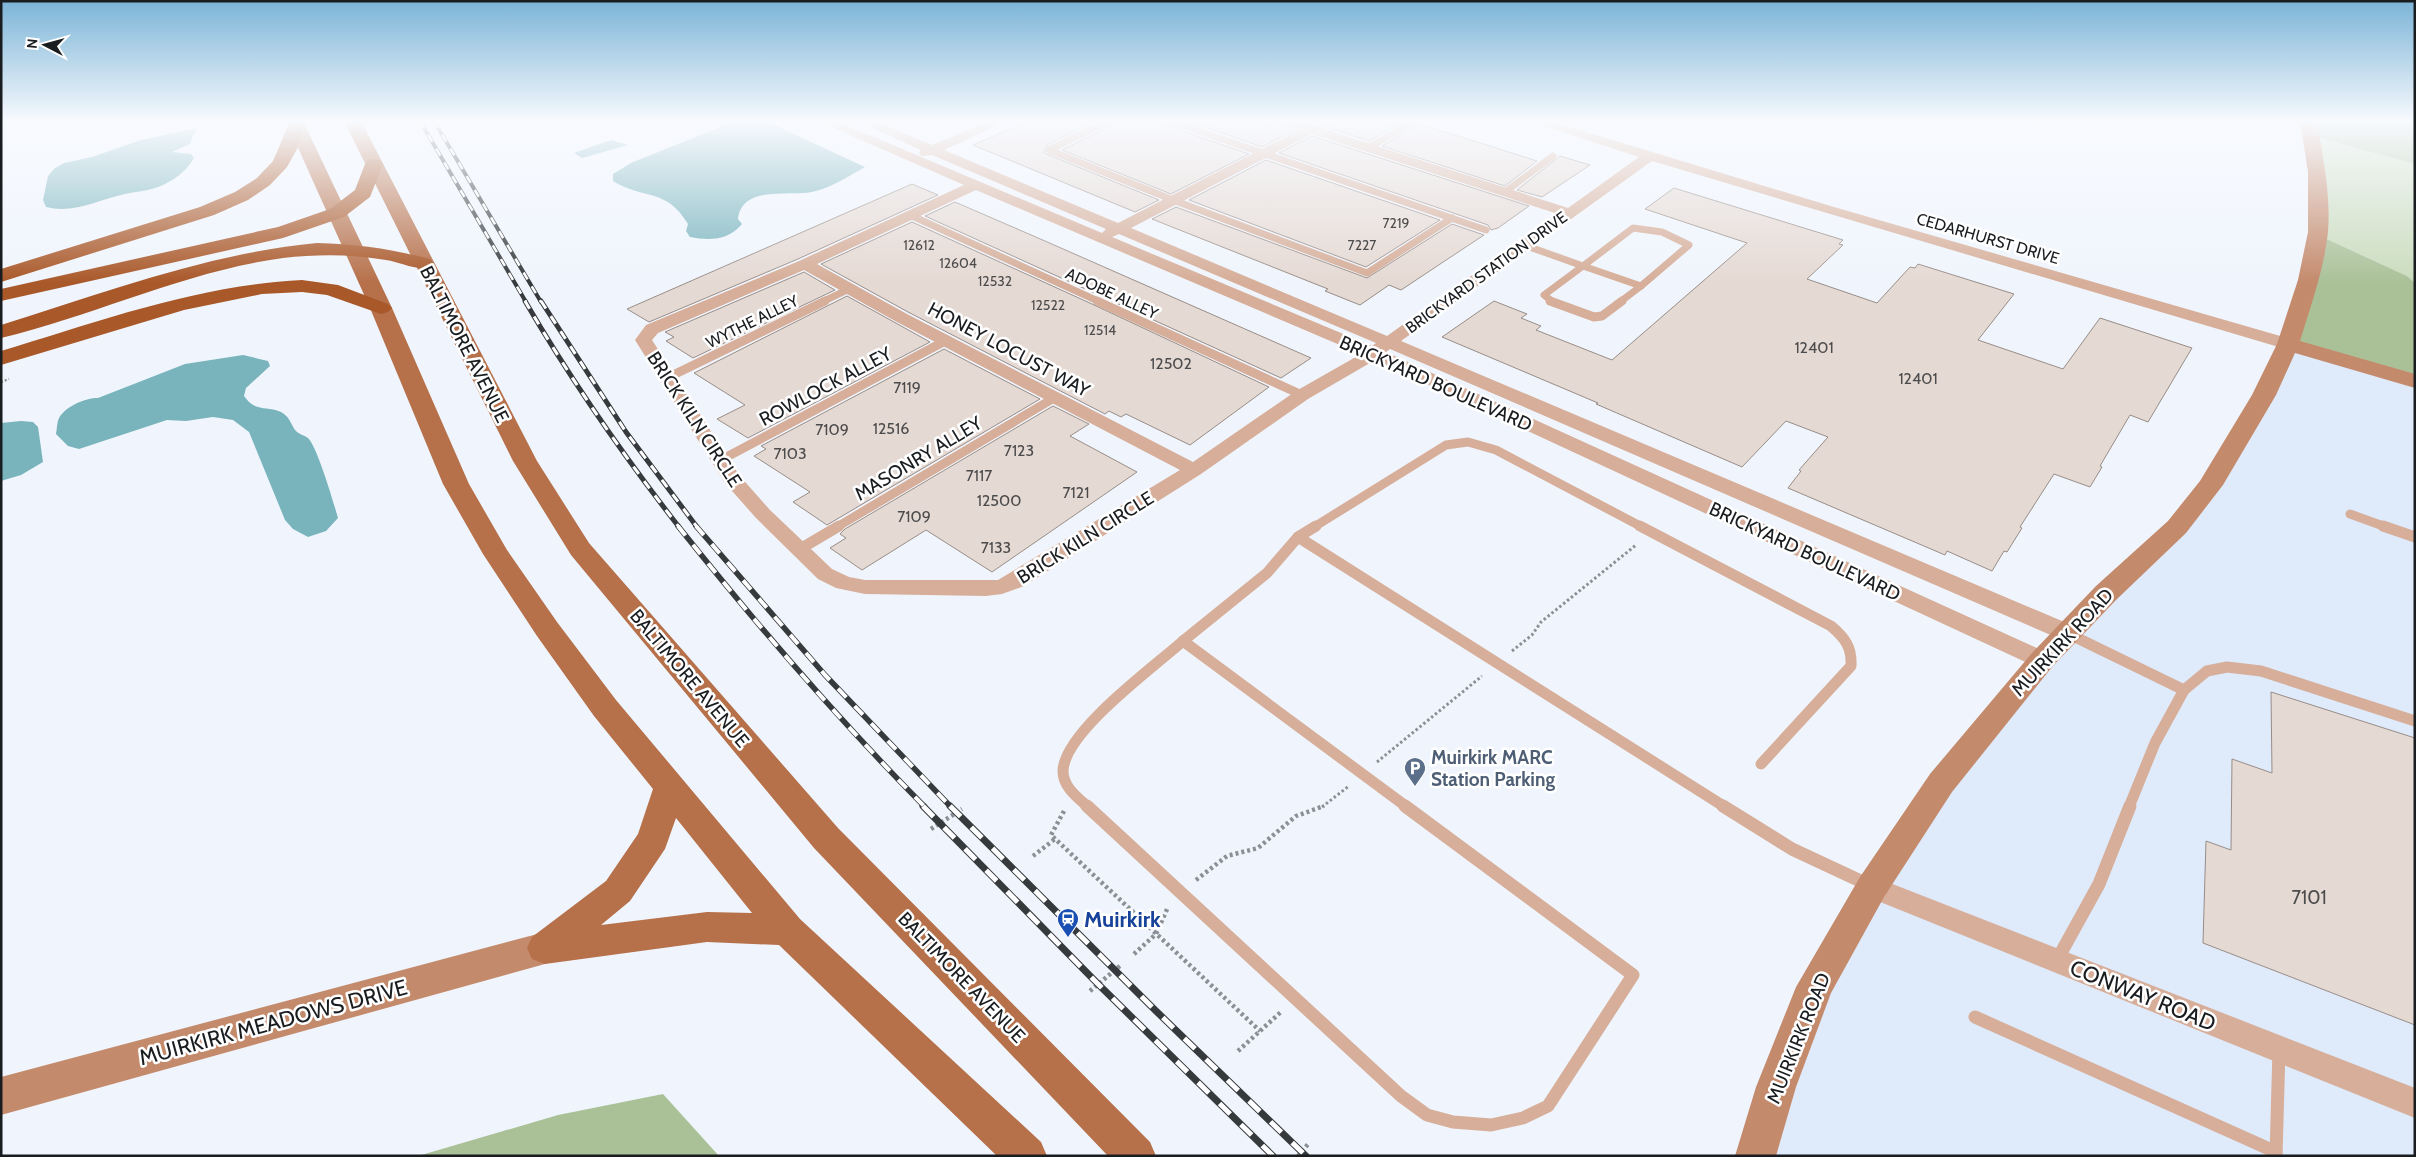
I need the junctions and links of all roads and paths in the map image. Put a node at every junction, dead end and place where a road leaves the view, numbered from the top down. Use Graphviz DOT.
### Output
graph roads {
  1 [pos="270,175"];
  2 [pos="319,175"];
  3 [pos="370,175"];
  4 [pos="379,175"];
  5 [pos="952,175"];
  6 [pos="991,175"];
  7 [pos="1110,175"];
  8 [pos="1221,175"];
  9 [pos="1328,175"];
  10 [pos="1452,175"];
  11 [pos="1528,175"];
  12 [pos="1623,175"];
  13 [pos="1710,175"];
  14 [pos="2317,175"];
  15 [pos="976,185"];
  16 [pos="1505,192"];
  17 [pos="1172,200"];
  18 [pos="337,213"];
  19 [pos="1569,213"];
  20 [pos="910,215"];
  21 [pos="1452,218"];
  22 [pos="1118,228"];
  23 [pos="1486,230"];
  24 [pos="1101,238"];
  25 [pos="1524,245"];
  26 [pos="353,250"];
  27 [pos="423,263"];
  28 [pos="805,264"];
  29 [pos="1582,265"];
  30 [pos="1,276"];
  31 [pos="1641,286"];
  32 [pos="849,289"];
  33 [pos="1,294"];
  34 [pos="382,308"];
  35 [pos="1,332"];
  36 [pos="947,340"];
  37 [pos="2288,344"];
  38 [pos="1381,348"];
  39 [pos="1,358"];
  40 [pos="667,378"];
  41 [pos="2415,381"];
  42 [pos="1302,395"];
  43 [pos="1054,398"];
  44 [pos="719,461"];
  45 [pos="1194,470"];
  46 [pos="2350,514"];
  47 [pos="1652,532"];
  48 [pos="1298,537"];
  49 [pos="2415,537"];
  50 [pos="800,549"];
  51 [pos="2068,633"];
  52 [pos="1183,641"];
  53 [pos="2042,660"];
  54 [pos="1496,664"];
  55 [pos="2184,690"];
  56 [pos="2415,721"];
  57 [pos="1761,764"];
  58 [pos="1362,775"];
  59 [pos="670,787"];
  60 [pos="1073,794"];
  61 [pos="962,809"];
  62 [pos="931,829"];
  63 [pos="1055,839"];
  64 [pos="1033,856"];
  65 [pos="1872,887"];
  66 [pos="1180,893"];
  67 [pos="787,930"];
  68 [pos="1156,934"];
  69 [pos="545,948"];
  70 [pos="1134,954"];
  71 [pos="2056,960"];
  72 [pos="1121,965"];
  73 [pos="1090,991"];
  74 [pos="1296,999"];
  75 [pos="1975,1017"];
  76 [pos="1260,1031"];
  77 [pos="2279,1049"];
  78 [pos="1238,1052"];
  79 [pos="1,1096"];
  80 [pos="2415,1103"];
  81 [pos="1310,1143"];
  82 [pos="2276,1154"];
  83 [pos="1027,1156"];
  84 [pos="1136,1156"];
  85 [pos="1298,1156"];
  86 [pos="1755,1156"];
  1 -- 30 [label="highway"];
  2 -- 18 [label="main road"];
  3 -- 18 [label="highway"];
  4 -- 27 [label="main road, BALTIMORE AVENUE"];
  5 -- 15 [label="street, BRICKYARD BOULEVARD"];
  6 -- 22 [label="street, BRICKYARD BOULEVARD"];
  7 -- 17 [label="lane"];
  8 -- 17 [label="street"];
  9 -- 21 [label="lane"];
  10 -- 16 [label="street"];
  11 -- 16 [label="lane"];
  12 -- 19 [label="street, BRICKYARD STATION DRIVE"];
  13 -- 37 [label="street, CEDARHURST DRIVE"];
  14 -- 37 [label="main road, MUIRKIRK ROAD"];
  15 -- 20 [label="street, BRICK KILN CIRCLE"];
  15 -- 24 [label="street, BRICKYARD BOULEVARD"];
  16 -- 19 [label="street"];
  17 -- 21 [label="lane"];
  17 -- 22 [label="street"];
  18 -- 26 [label="main road"];
  18 -- 33 [label="highway"];
  19 -- 25 [label="street, BRICKYARD STATION DRIVE"];
  20 -- 28 [label="street, BRICK KILN CIRCLE"];
  20 -- 42 [label="lane, ADOBE ALLEY"];
  21 -- 23 [label="lane"];
  22 -- 24 [label="street"];
  22 -- 38 [label="street, BRICKYARD BOULEVARD"];
  24 -- 38 [label="street, BRICKYARD BOULEVARD"];
  25 -- 29 [label="lane"];
  25 -- 38 [label="street, BRICKYARD STATION DRIVE"];
  26 -- 27 [label="highway"];
  26 -- 34 [label="main road"];
  26 -- 35 [label="highway"];
  27 -- 84 [label="main road, BALTIMORE AVENUE"];
  28 -- 32 [label="street, HONEY LOCUST WAY"];
  28 -- 40 [label="street, BRICK KILN CIRCLE"];
  29 -- 31 [label="lane"];
  29 -- 31 [label="lane"];
  29 -- 31 [label="lane"];
  32 -- 36 [label="street, HONEY LOCUST WAY"];
  32 -- 40 [label="lane, WYTHE ALLEY"];
  34 -- 39 [label="highway"];
  34 -- 59 [label="main road"];
  36 -- 43 [label="street, HONEY LOCUST WAY"];
  36 -- 44 [label="lane, ROWLOCK ALLEY"];
  37 -- 41 [label="main road"];
  37 -- 51 [label="main road, MUIRKIRK ROAD"];
  38 -- 42 [label="street, BRICK KILN CIRCLE"];
  38 -- 51 [label="street, BRICKYARD BOULEVARD"];
  38 -- 53 [label="street, BRICKYARD BOULEVARD"];
  40 -- 44 [label="street, BRICK KILN CIRCLE"];
  42 -- 45 [label="street, BRICK KILN CIRCLE"];
  43 -- 45 [label="street, HONEY LOCUST WAY"];
  43 -- 50 [label="lane, MASONRY ALLEY"];
  44 -- 50 [label="street, BRICK KILN CIRCLE"];
  45 -- 50 [label="street, BRICK KILN CIRCLE"];
  46 -- 49 [label="lane"];
  47 -- 48 [label="lane"];
  47 -- 54 [label="path"];
  47 -- 57 [label="lane"];
  48 -- 52 [label="lane"];
  48 -- 54 [label="lane"];
  51 -- 53 [label="main road, MUIRKIRK ROAD"];
  51 -- 55 [label="lane"];
  52 -- 58 [label="lane"];
  52 -- 60 [label="lane"];
  53 -- 65 [label="main road, MUIRKIRK ROAD"];
  54 -- 58 [label="path"];
  54 -- 65 [label="lane"];
  55 -- 56 [label="lane"];
  55 -- 71 [label="lane"];
  58 -- 66 [label="path"];
  58 -- 74 [label="lane"];
  59 -- 67 [label="main road"];
  59 -- 69 [label="main road"];
  60 -- 63 [label="path"];
  60 -- 66 [label="lane"];
  61 -- 62 [label="path"];
  63 -- 64 [label="path"];
  63 -- 68 [label="path"];
  65 -- 71 [label="street, CONWAY ROAD"];
  65 -- 86 [label="main road, MUIRKIRK ROAD"];
  66 -- 68 [label="path"];
  66 -- 74 [label="lane"];
  67 -- 69 [label="main road"];
  67 -- 83 [label="main road"];
  68 -- 70 [label="path"];
  68 -- 76 [label="path"];
  69 -- 79 [label="main road, MUIRKIRK MEADOWS DRIVE"];
  71 -- 77 [label="street, CONWAY ROAD"];
  72 -- 73 [label="path"];
  74 -- 76 [label="path"];
  75 -- 82 [label="lane"];
  76 -- 78 [label="path"];
  77 -- 80 [label="street, CONWAY ROAD"];
  77 -- 82 [label="lane"];
  81 -- 85 [label="path"];
}
